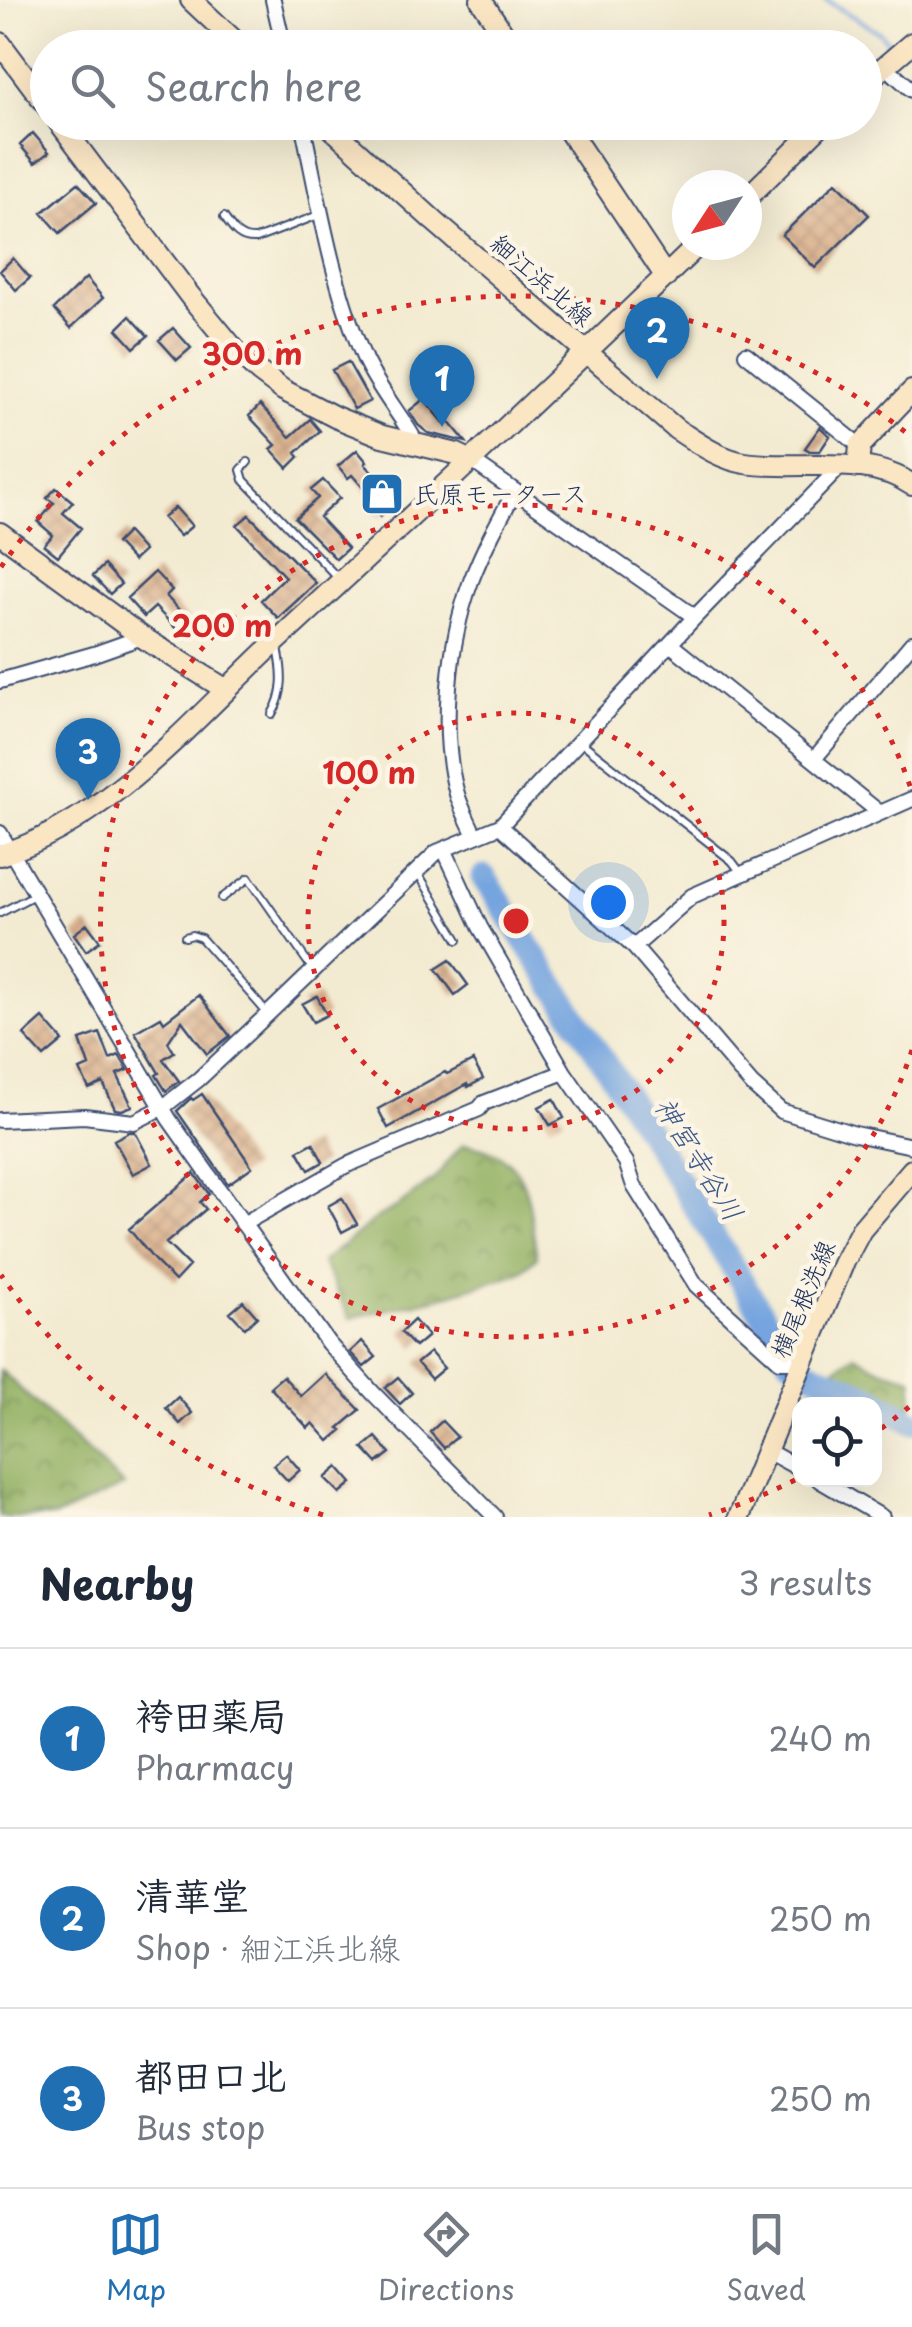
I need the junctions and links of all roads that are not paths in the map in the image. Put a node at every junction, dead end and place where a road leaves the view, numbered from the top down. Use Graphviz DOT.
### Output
graph roads {
  1 [pos="191,0"];
  2 [pos="272,0"];
  3 [pos="481,0"];
  4 [pos="223,30"];
  5 [pos="280,30"];
  6 [pos="500,30"];
  7 [pos="0,42"];
  8 [pos="909,45"];
  9 [pos="887,63"];
  10 [pos="882,68"];
  11 [pos="30,83"];
  12 [pos="912,90"];
  13 [pos="72,140"];
  14 [pos="306,140"];
  15 [pos="345,140"];
  16 [pos="575,140"];
  17 [pos="806,140"];
  18 [pos="762,183"];
  19 [pos="322,214"];
  20 [pos="224,217"];
  21 [pos="683,260"];
  22 [pos="666,276"];
  23 [pos="588,352"];
  24 [pos="746,354"];
  25 [pos="912,391"];
  26 [pos="417,444"];
  27 [pos="860,446"];
  28 [pos="472,461"];
  29 [pos="248,462"];
  30 [pos="849,467"];
  31 [pos="912,484"];
  32 [pos="515,491"];
  33 [pos="0,533"];
  34 [pos="342,582"];
  35 [pos="695,617"];
  36 [pos="142,636"];
  37 [pos="276,642"];
  38 [pos="670,644"];
  39 [pos="912,644"];
  40 [pos="0,681"];
  41 [pos="225,690"];
  42 [pos="272,714"];
  43 [pos="580,741"];
  44 [pos="814,759"];
  45 [pos="912,799"];
  46 [pos="880,814"];
  47 [pos="500,826"];
  48 [pos="475,836"];
  49 [pos="4,847"];
  50 [pos="444,849"];
  51 [pos="418,872"];
  52 [pos="742,874"];
  53 [pos="37,894"];
  54 [pos="222,898"];
  55 [pos="0,913"];
  56 [pos="185,938"];
  57 [pos="458,940"];
  58 [pos="634,947"];
  59 [pos="314,971"];
  60 [pos="268,1014"];
  61 [pos="564,1072"];
  62 [pos="162,1108"];
  63 [pos="0,1119"];
  64 [pos="912,1146"];
  65 [pos="912,1170"];
  66 [pos="243,1224"];
  67 [pos="804,1362"];
  68 [pos="767,1451"];
  69 [pos="792,1465"];
  70 [pos="831,1487"];
  71 [pos="496,1517"];
  72 [pos="739,1517"];
  73 [pos="882,1517"];
  1 -- 4 [label="street"];
  2 -- 5 [label="street"];
  3 -- 6 [label="street"];
  7 -- 11 [label="street"];
  8 -- 9 [label="street"];
  9 -- 10 [label="street"];
  9 -- 12 [label="street"];
  13 -- 26 [label="street"];
  14 -- 19 [label="street"];
  15 -- 23 [label="street, 細江浜北線"];
  16 -- 22 [label="street"];
  17 -- 18 [label="street"];
  19 -- 20 [label="lane"];
  19 -- 26 [label="street"];
  21 -- 22 [label="street"];
  22 -- 23 [label="street"];
  23 -- 28 [label="street"];
  23 -- 30 [label="street, 細江浜北線"];
  24 -- 27 [label="street"];
  25 -- 27 [label="street"];
  26 -- 28 [label="street"];
  27 -- 30 [label="street"];
  28 -- 32 [label="street"];
  28 -- 34 [label="street"];
  29 -- 34 [label="lane"];
  30 -- 31 [label="street, 細江浜北線"];
  30 -- 35 [label="street"];
  32 -- 35 [label="street"];
  32 -- 48 [label="street"];
  33 -- 36 [label="street"];
  34 -- 37 [label="street"];
  35 -- 38 [label="street"];
  36 -- 40 [label="street"];
  36 -- 41 [label="street"];
  37 -- 41 [label="street"];
  37 -- 42 [label="lane"];
  38 -- 43 [label="street"];
  38 -- 44 [label="street"];
  39 -- 44 [label="street"];
  41 -- 49 [label="street"];
  43 -- 47 [label="street"];
  43 -- 52 [label="lane"];
  44 -- 46 [label="street"];
  45 -- 46 [label="street"];
  46 -- 52 [label="street"];
  47 -- 48 [label="street"];
  47 -- 58 [label="street"];
  48 -- 50 [label="street"];
  49 -- 53 [label="street"];
  50 -- 51 [label="street"];
  50 -- 61 [label="street"];
  51 -- 57 [label="lane"];
  51 -- 59 [label="street"];
  52 -- 58 [label="street"];
  53 -- 55 [label="lane"];
  53 -- 62 [label="street"];
  54 -- 59 [label="lane"];
  56 -- 60 [label="lane"];
  58 -- 64 [label="street"];
  59 -- 60 [label="street"];
  60 -- 62 [label="street"];
  61 -- 66 [label="street"];
  61 -- 67 [label="street"];
  62 -- 63 [label="street"];
  62 -- 66 [label="street"];
  65 -- 67 [label="street, 横尾根洗線"];
  66 -- 71 [label="street"];
  67 -- 68 [label="street, 横尾根洗線"];
  68 -- 69 [label="street"];
  68 -- 72 [label="street, 横尾根洗線"];
  70 -- 73 [label="street"];
}
